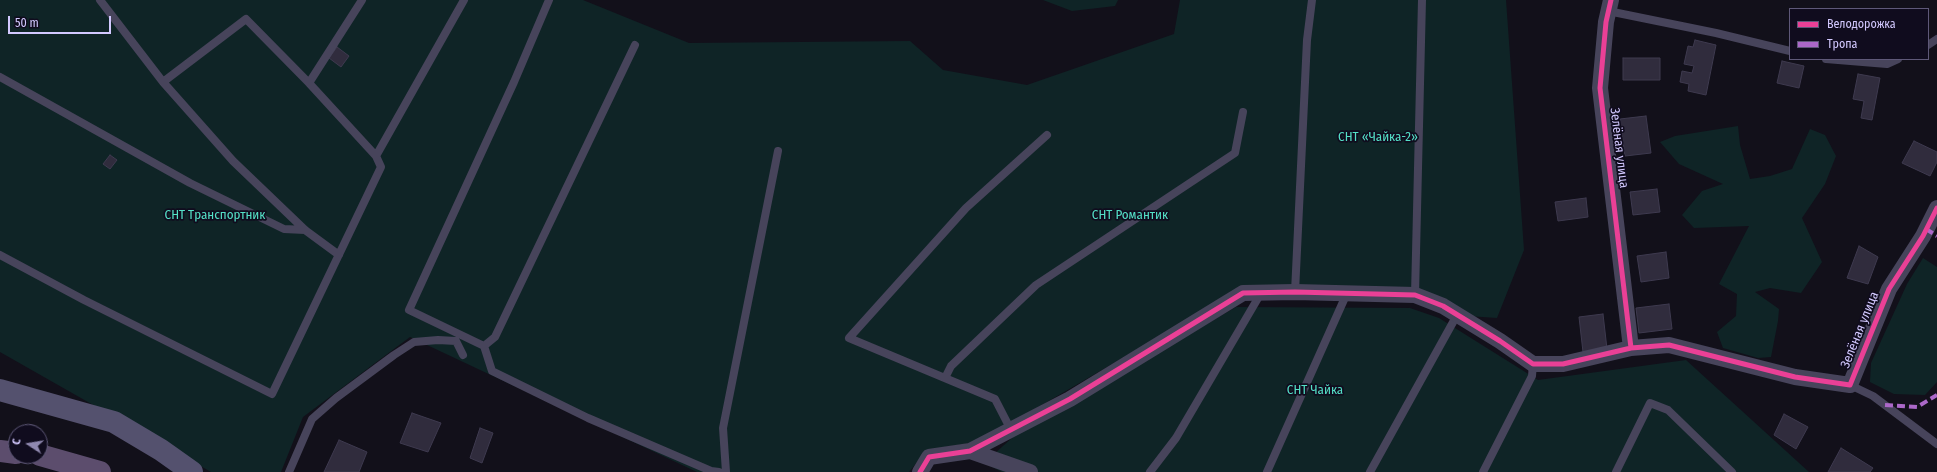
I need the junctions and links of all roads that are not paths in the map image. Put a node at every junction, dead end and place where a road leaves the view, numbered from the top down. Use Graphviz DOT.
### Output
graph roads {
  1 [pos="100,0"];
  2 [pos="362,0"];
  3 [pos="464,0"];
  4 [pos="548,0"];
  5 [pos="1312,0"];
  6 [pos="1422,0"];
  7 [pos="1610,6"];
  8 [pos="635,45"];
  9 [pos="1789,50"];
  10 [pos="1838,60"];
  11 [pos="1896,60"];
  12 [pos="0,77"];
  13 [pos="163,82"];
  14 [pos="309,83"];
  15 [pos="1242,112"];
  16 [pos="1047,135"];
  17 [pos="778,151"];
  18 [pos="376,156"];
  19 [pos="1937,208"];
  20 [pos="305,230"];
  21 [pos="0,255"];
  22 [pos="339,255"];
  23 [pos="1261,292"];
  24 [pos="1295,292"];
  25 [pos="1347,293"];
  26 [pos="1415,295"];
  27 [pos="1457,315"];
  28 [pos="484,346"];
  29 [pos="1631,348"];
  30 [pos="463,355"];
  31 [pos="1533,364"];
  32 [pos="945,378"];
  33 [pos="1850,384"];
  34 [pos="0,390"];
  35 [pos="1011,430"];
  36 [pos="1937,444"];
  37 [pos="970,451"];
  38 [pos="48,457"];
  39 [pos="100,472"];
  40 [pos="192,472"];
  41 [pos="289,472"];
  42 [pos="719,472"];
  43 [pos="726,472"];
  44 [pos="920,472"];
  45 [pos="1030,472"];
  46 [pos="1150,472"];
  47 [pos="1267,472"];
  48 [pos="1370,472"];
  49 [pos="1483,472"];
  50 [pos="1616,472"];
  51 [pos="1732,472"];
  1 -- 13 [label="lane"];
  2 -- 14 [label="lane"];
  3 -- 18 [label="lane"];
  4 -- 28 [label="lane"];
  5 -- 24 [label="lane"];
  6 -- 26 [label="lane"];
  7 -- 9 [label="lane"];
  7 -- 29 [label="street, Зелёная улица"];
  8 -- 28 [label="lane"];
  10 -- 11 [label="lane"];
  12 -- 20 [label="lane"];
  13 -- 14 [label="lane"];
  13 -- 20 [label="lane"];
  14 -- 18 [label="lane"];
  15 -- 32 [label="lane"];
  16 -- 32 [label="lane"];
  17 -- 43 [label="lane"];
  18 -- 22 [label="lane"];
  19 -- 33 [label="street, Зелёная улица"];
  20 -- 22 [label="lane"];
  21 -- 22 [label="lane"];
  23 -- 24 [label="street"];
  23 -- 35 [label="street"];
  23 -- 46 [label="lane"];
  24 -- 25 [label="street"];
  25 -- 26 [label="street"];
  25 -- 47 [label="lane"];
  26 -- 27 [label="street"];
  27 -- 31 [label="street"];
  27 -- 48 [label="lane"];
  28 -- 42 [label="lane"];
  29 -- 31 [label="street, Зелёная улица"];
  29 -- 33 [label="street, Зелёная улица"];
  30 -- 41 [label="lane"];
  31 -- 49 [label="lane"];
  32 -- 35 [label="lane"];
  33 -- 36 [label="lane"];
  34 -- 40 [label="street"];
  35 -- 37 [label="street"];
  37 -- 44 [label="street"];
  37 -- 45 [label="street"];
  38 -- 39 [label="main road"];
  50 -- 51 [label="lane"];
}
